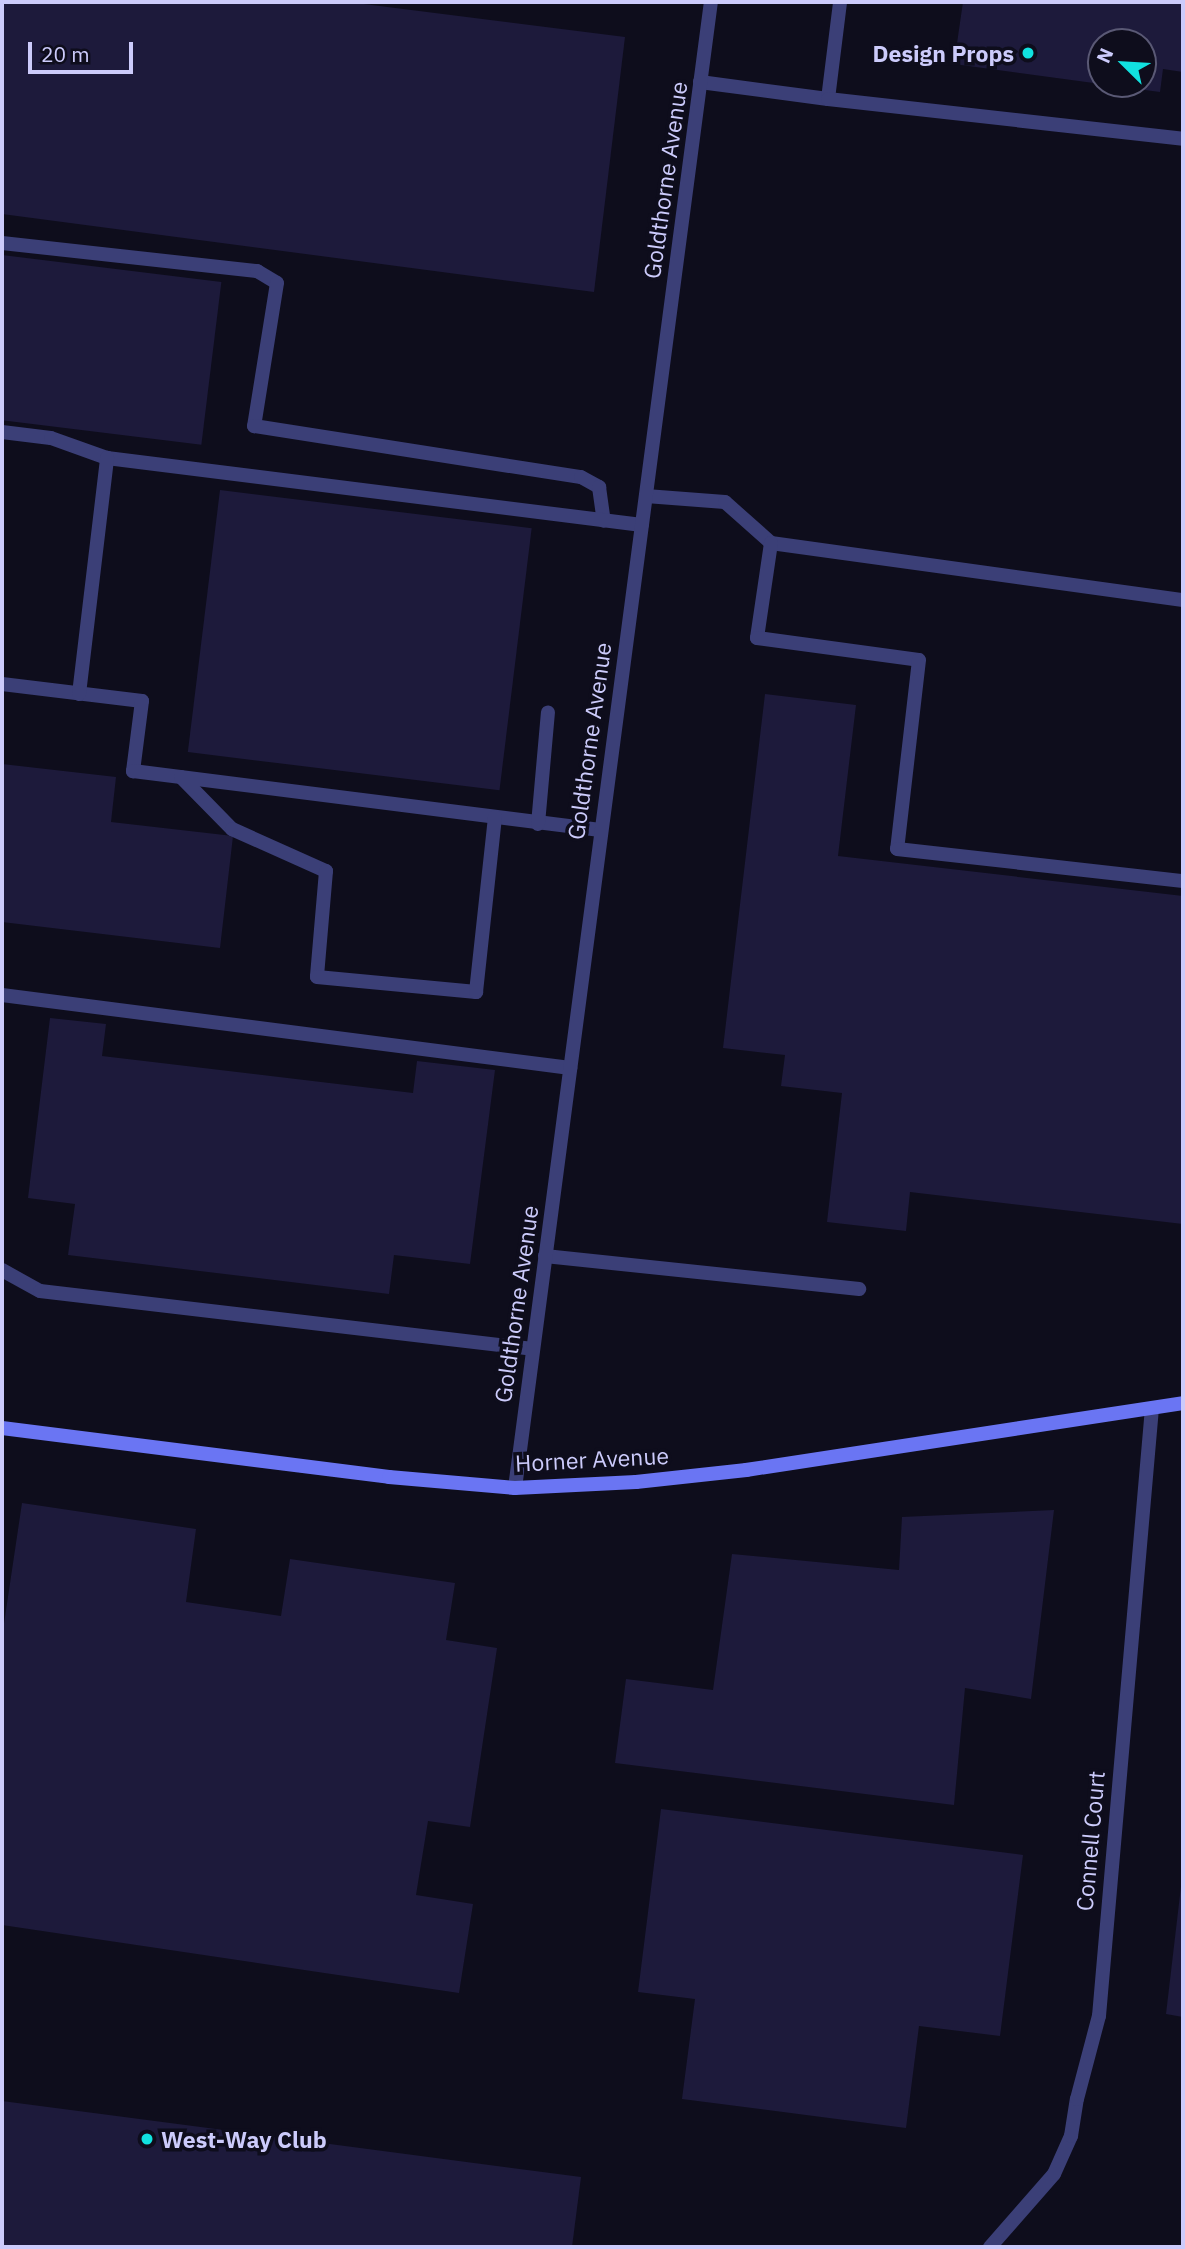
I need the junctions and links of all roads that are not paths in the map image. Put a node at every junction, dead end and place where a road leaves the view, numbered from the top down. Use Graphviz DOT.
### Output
graph roads {
  1 [pos="711,2"];
  2 [pos="839,2"];
  3 [pos="700,82"];
  4 [pos="828,99"];
  5 [pos="1183,139"];
  6 [pos="2,243"];
  7 [pos="2,432"];
  8 [pos="107,458"];
  9 [pos="646,496"];
  10 [pos="604,521"];
  11 [pos="642,525"];
  12 [pos="771,543"];
  13 [pos="1183,600"];
  14 [pos="2,684"];
  15 [pos="79,694"];
  16 [pos="548,712"];
  17 [pos="181,777"];
  18 [pos="495,817"];
  19 [pos="538,824"];
  20 [pos="600,830"];
  21 [pos="1183,881"];
  22 [pos="2,995"];
  23 [pos="570,1068"];
  24 [pos="545,1256"];
  25 [pos="2,1269"];
  26 [pos="859,1289"];
  27 [pos="533,1349"];
  28 [pos="1183,1403"];
  29 [pos="1152,1408"];
  30 [pos="2,1428"];
  31 [pos="515,1488"];
  32 [pos="990,2247"];
  1 -- 3 [label="street, Goldthorne Avenue"];
  2 -- 4 [label="street"];
  3 -- 4 [label="street"];
  3 -- 9 [label="street, Goldthorne Avenue"];
  4 -- 5 [label="street"];
  6 -- 10 [label="street"];
  7 -- 8 [label="street"];
  8 -- 10 [label="street"];
  8 -- 15 [label="street"];
  9 -- 11 [label="street, Goldthorne Avenue"];
  9 -- 12 [label="street"];
  10 -- 11 [label="street"];
  11 -- 20 [label="street, Goldthorne Avenue"];
  12 -- 13 [label="street"];
  12 -- 21 [label="street"];
  14 -- 15 [label="street"];
  15 -- 17 [label="street"];
  16 -- 19 [label="street"];
  17 -- 18 [label="street"];
  17 -- 18 [label="street"];
  18 -- 19 [label="street"];
  19 -- 20 [label="street"];
  20 -- 23 [label="street, Goldthorne Avenue"];
  22 -- 23 [label="street"];
  23 -- 24 [label="street, Goldthorne Avenue"];
  24 -- 26 [label="street"];
  24 -- 27 [label="street, Goldthorne Avenue"];
  25 -- 27 [label="street"];
  27 -- 31 [label="street, Goldthorne Avenue"];
  28 -- 29 [label="main road, Horner Avenue"];
  29 -- 31 [label="main road, Horner Avenue"];
  29 -- 32 [label="street, Connell Court"];
  30 -- 31 [label="main road, Horner Avenue"];
}
